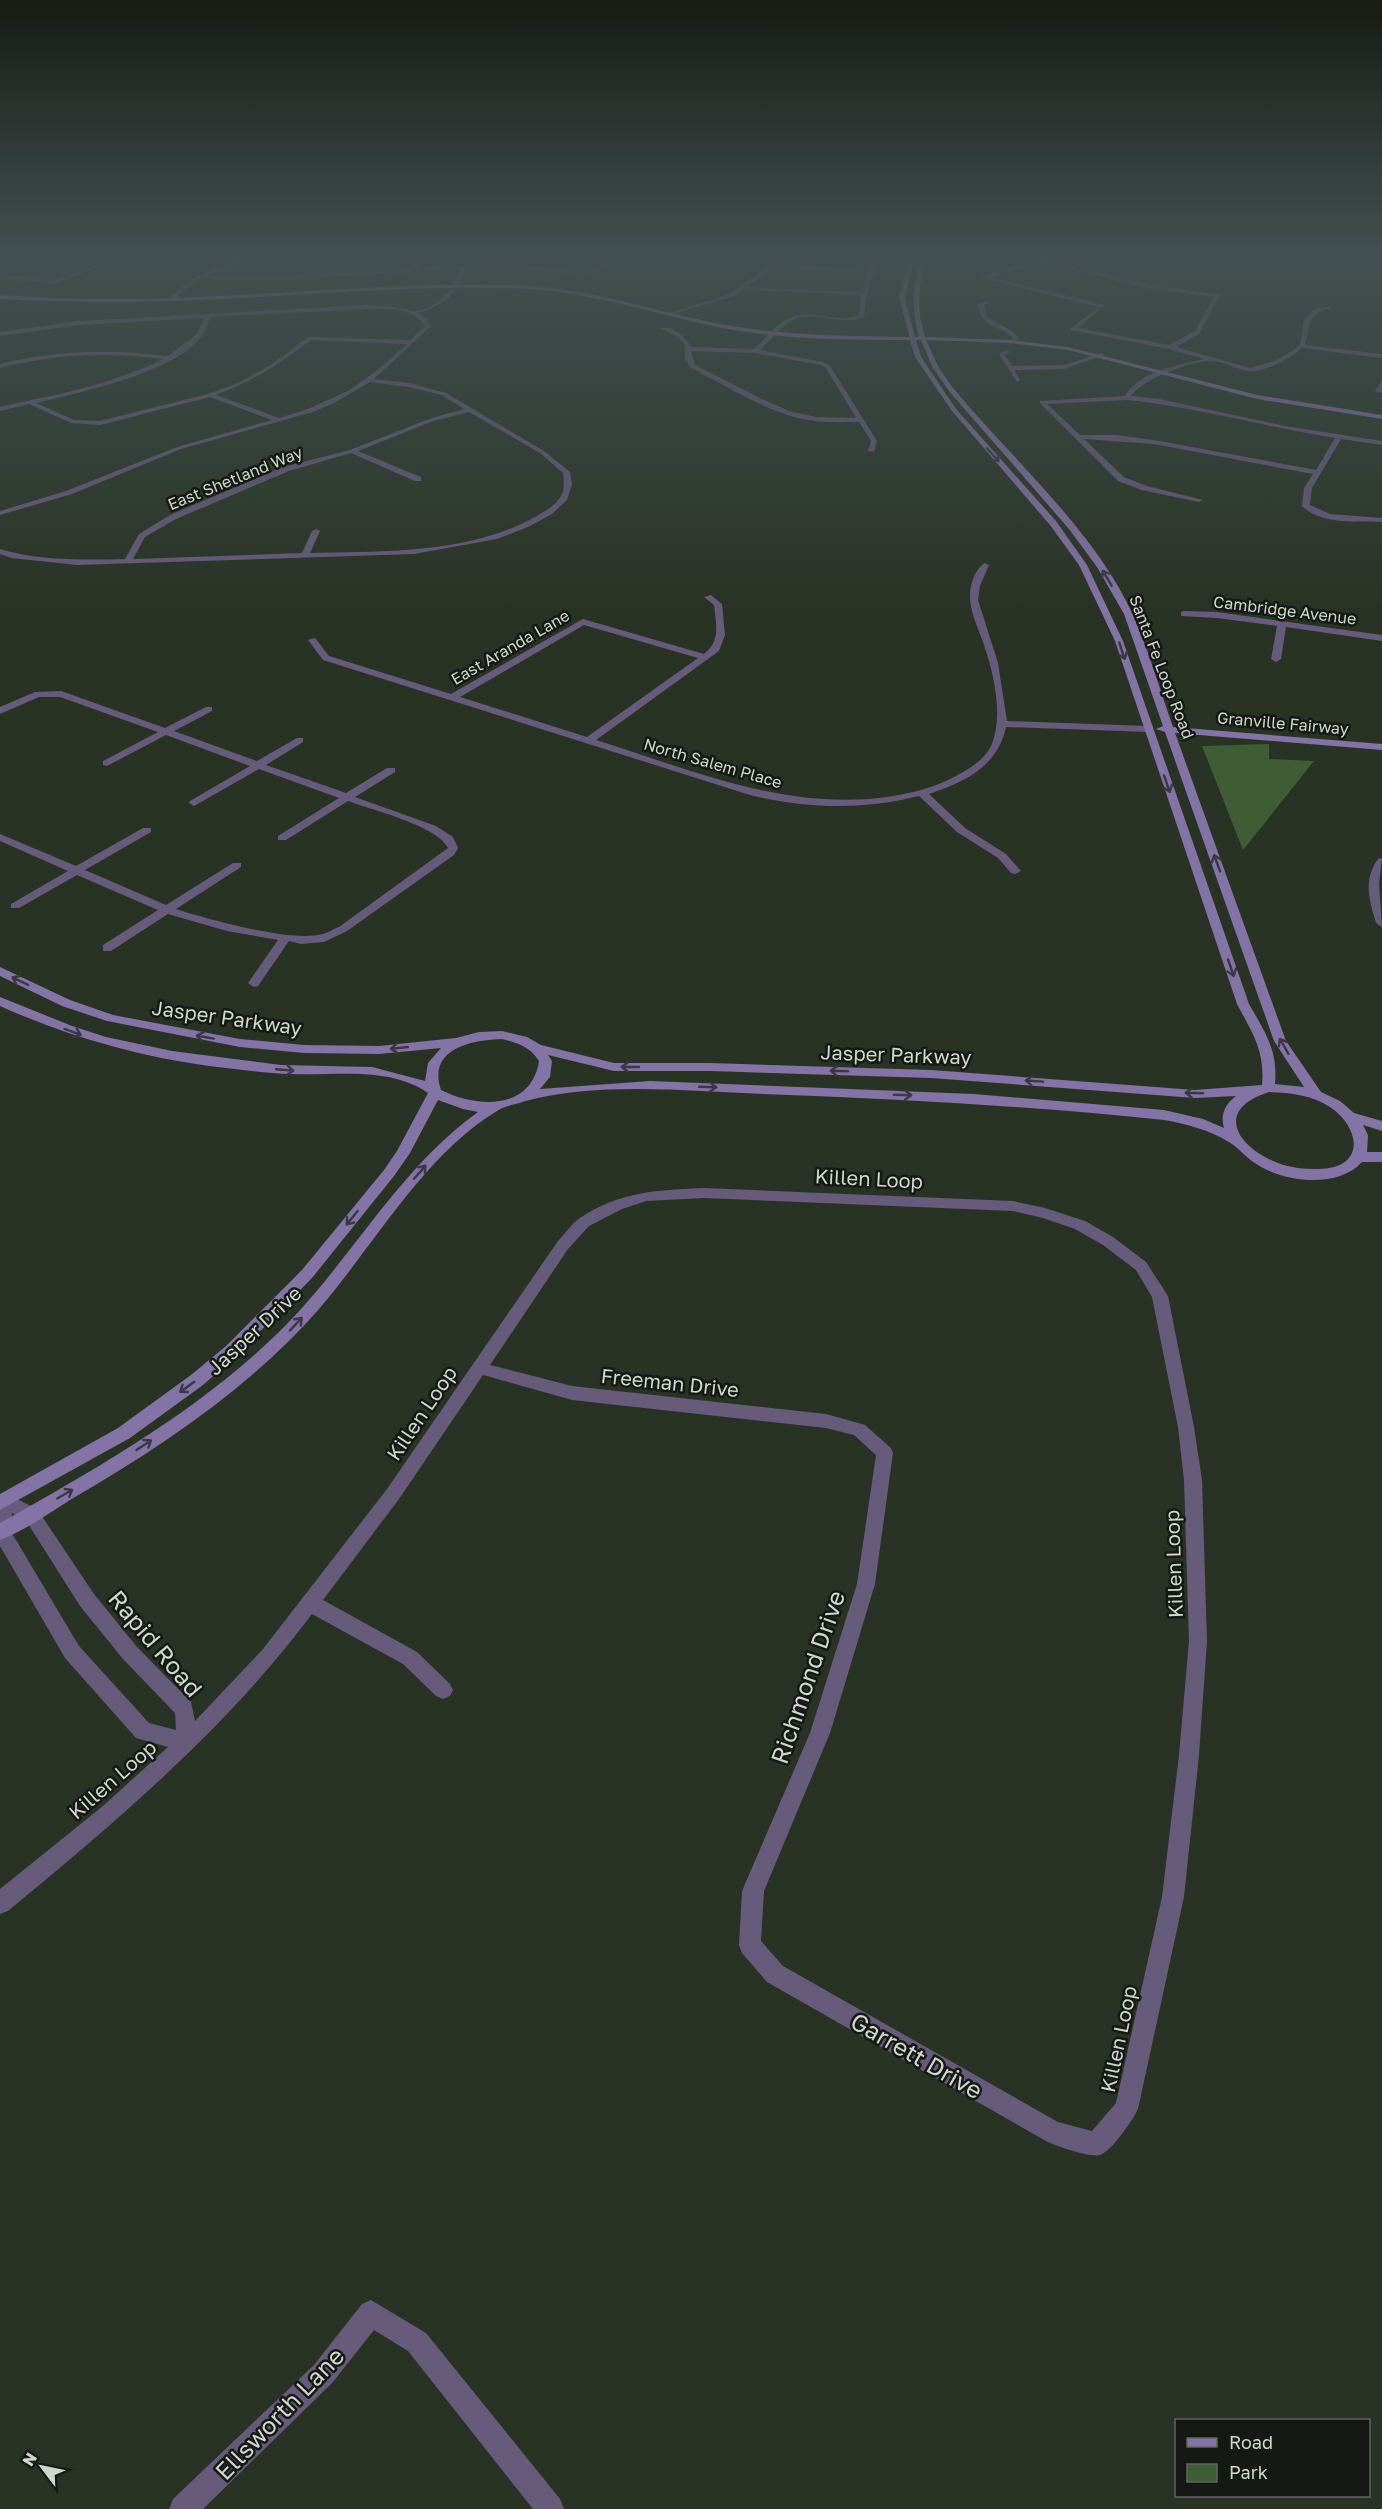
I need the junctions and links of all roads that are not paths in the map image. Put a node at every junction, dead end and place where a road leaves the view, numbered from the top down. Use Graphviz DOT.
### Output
graph roads {
  1 [pos="134,373"];
  2 [pos="259,373"];
  3 [pos="376,373"];
  4 [pos="706,373"];
  5 [pos="832,373"];
  6 [pos="929,373"];
  7 [pos="940,373"];
  8 [pos="1012,373"];
  9 [pos="1162,373"];
  10 [pos="1169,373"];
  11 [pos="368,380"];
  12 [pos="1017,380"];
  13 [pos="1382,382"];
  14 [pos="1379,391"];
  15 [pos="210,395"];
  16 [pos="1127,398"];
  17 [pos="27,402"];
  18 [pos="0,409"];
  19 [pos="471,409"];
  20 [pos="1382,417"];
  21 [pos="278,420"];
  22 [pos="861,420"];
  23 [pos="1077,437"];
  24 [pos="1340,437"];
  25 [pos="1382,443"];
  26 [pos="352,451"];
  27 [pos="872,452"];
  28 [pos="1317,472"];
  29 [pos="418,480"];
  30 [pos="1199,500"];
  31 [pos="0,513"];
  32 [pos="1382,520"];
  33 [pos="316,531"];
  34 [pos="0,551"];
  35 [pos="305,556"];
  36 [pos="128,561"];
  37 [pos="985,564"];
  38 [pos="708,597"];
  39 [pos="1184,614"];
  40 [pos="1282,624"];
  41 [pos="1382,638"];
  42 [pos="312,640"];
  43 [pos="705,657"];
  44 [pos="1276,659"];
  45 [pos="452,698"];
  46 [pos="209,709"];
  47 [pos="0,711"];
  48 [pos="1002,724"];
  49 [pos="1148,729"];
  50 [pos="1169,729"];
  51 [pos="166,732"];
  52 [pos="300,740"];
  53 [pos="588,741"];
  54 [pos="1382,747"];
  55 [pos="107,763"];
  56 [pos="257,766"];
  57 [pos="391,770"];
  58 [pos="922,793"];
  59 [pos="346,798"];
  60 [pos="194,803"];
  61 [pos="147,830"];
  62 [pos="0,837"];
  63 [pos="282,838"];
  64 [pos="1382,861"];
  65 [pos="237,865"];
  66 [pos="77,870"];
  67 [pos="1015,871"];
  68 [pos="15,906"];
  69 [pos="168,910"];
  70 [pos="1382,923"];
  71 [pos="285,938"];
  72 [pos="107,948"];
  73 [pos="0,971"];
  74 [pos="254,983"];
  75 [pos="0,1001"];
  76 [pos="458,1041"];
  77 [pos="540,1049"];
  78 [pos="1268,1088"];
  79 [pos="434,1091"];
  80 [pos="1252,1091"];
  81 [pos="1316,1095"];
  82 [pos="527,1096"];
  83 [pos="493,1107"];
  84 [pos="1350,1116"];
  85 [pos="1382,1126"];
  86 [pos="1235,1139"];
  87 [pos="1382,1156"];
  88 [pos="1359,1157"];
  89 [pos="479,1368"];
  90 [pos="859,1430"];
  91 [pos="3,1502"];
  92 [pos="31,1514"];
  93 [pos="0,1532"];
  94 [pos="310,1603"];
  95 [pos="443,1690"];
  96 [pos="187,1743"];
  97 [pos="0,1903"];
  98 [pos="750,1945"];
  99 [pos="1096,2144"];
  100 [pos="183,2509"];
  101 [pos="550,2509"];
  1 -- 17 [label="street"];
  2 -- 15 [label="street"];
  3 -- 11 [label="street"];
  4 -- 22 [label="street"];
  5 -- 22 [label="street"];
  6 -- 49 [label="main road, Santa Fe Loop Road, one-way"];
  50 -- 7 [label="main road, Santa Fe Loop Road, one-way"];
  8 -- 12 [label="street"];
  9 -- 16 [label="street"];
  10 -- 20 [label="main road"];
  11 -- 19 [label="street"];
  11 -- 21 [label="street"];
  13 -- 14 [label="street"];
  15 -- 17 [label="street"];
  15 -- 21 [label="street"];
  16 -- 23 [label="street"];
  16 -- 24 [label="street"];
  17 -- 18 [label="street"];
  19 -- 26 [label="street, East Shetland Way"];
  19 -- 35 [label="street"];
  21 -- 31 [label="street"];
  22 -- 27 [label="street"];
  23 -- 28 [label="street"];
  23 -- 30 [label="street"];
  24 -- 25 [label="street"];
  24 -- 28 [label="street"];
  26 -- 29 [label="street"];
  26 -- 36 [label="street, East Shetland Way"];
  28 -- 32 [label="street"];
  33 -- 35 [label="street"];
  34 -- 36 [label="street"];
  35 -- 36 [label="street"];
  37 -- 48 [label="street, North Salem Place"];
  38 -- 43 [label="street"];
  39 -- 40 [label="street, Cambridge Avenue"];
  40 -- 41 [label="street, Cambridge Avenue"];
  40 -- 44 [label="street"];
  42 -- 45 [label="street, North Salem Place"];
  43 -- 45 [label="street, East Aranda Lane"];
  43 -- 53 [label="street"];
  45 -- 53 [label="street, North Salem Place"];
  46 -- 51 [label="street"];
  47 -- 51 [label="street"];
  48 -- 49 [label="street, Granville Fairway"];
  48 -- 58 [label="street, North Salem Place"];
  49 -- 50 [label="main road, Granville Fairway"];
  49 -- 78 [label="main road, Santa Fe Loop Road, one-way"];
  50 -- 54 [label="main road, Granville Fairway"];
  81 -- 50 [label="main road, Santa Fe Loop Road, one-way"];
  51 -- 55 [label="street"];
  51 -- 56 [label="street"];
  52 -- 56 [label="street"];
  53 -- 58 [label="street, North Salem Place"];
  56 -- 59 [label="street"];
  56 -- 60 [label="street"];
  57 -- 59 [label="street"];
  58 -- 67 [label="street"];
  59 -- 63 [label="street"];
  59 -- 71 [label="street"];
  61 -- 66 [label="street"];
  62 -- 66 [label="street"];
  64 -- 70 [label="street"];
  65 -- 69 [label="street"];
  66 -- 68 [label="street"];
  66 -- 69 [label="street"];
  69 -- 71 [label="street"];
  69 -- 72 [label="street"];
  71 -- 74 [label="street"];
  76 -- 73 [label="main road, Jasper Parkway, one-way"];
  75 -- 79 [label="main road, one-way"];
  76 -- 77 [label="main road"];
  76 -- 79 [label="main road"];
  80 -- 77 [label="main road, Jasper Parkway, one-way"];
  77 -- 82 [label="main road"];
  78 -- 80 [label="main road"];
  78 -- 81 [label="main road"];
  79 -- 83 [label="main road"];
  79 -- 91 [label="main road, Jasper Drive, one-way"];
  80 -- 86 [label="main road"];
  81 -- 84 [label="main road"];
  82 -- 83 [label="main road"];
  82 -- 86 [label="main road, Jasper Parkway, one-way"];
  92 -- 83 [label="main road, Jasper Drive, one-way"];
  84 -- 85 [label="main road"];
  84 -- 88 [label="main road"];
  86 -- 88 [label="main road"];
  87 -- 88 [label="main road"];
  89 -- 90 [label="street, Freeman Drive"];
  89 -- 94 [label="street, Killen Loop"];
  89 -- 99 [label="street, Killen Loop"];
  90 -- 98 [label="street, Richmond Drive"];
  91 -- 92 [label="street"];
  91 -- 93 [label="street"];
  92 -- 93 [label="main road, Jasper Drive"];
  92 -- 96 [label="street, Rapid Road"];
  93 -- 96 [label="street"];
  94 -- 95 [label="street"];
  94 -- 96 [label="street, Killen Loop"];
  96 -- 97 [label="street, Killen Loop"];
  98 -- 99 [label="street, Garrett Drive"];
  100 -- 101 [label="street, Ellsworth Lane"];
}
